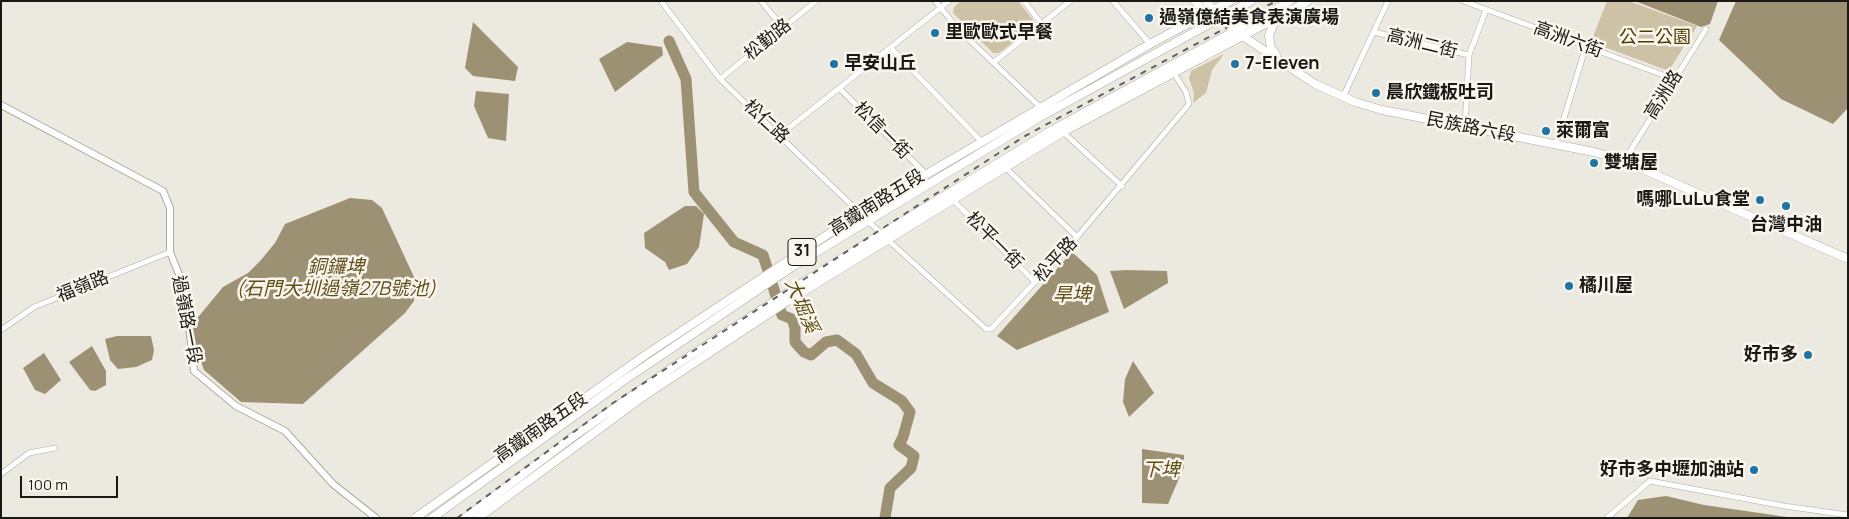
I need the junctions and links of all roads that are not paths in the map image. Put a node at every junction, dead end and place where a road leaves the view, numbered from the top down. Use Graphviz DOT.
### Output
graph roads {
  1 [pos="661,1"];
  2 [pos="761,1"];
  3 [pos="816,1"];
  4 [pos="935,1"];
  5 [pos="949,1"];
  6 [pos="1024,1"];
  7 [pos="1070,1"];
  8 [pos="1113,1"];
  9 [pos="1195,1"];
  10 [pos="1206,1"];
  11 [pos="1230,1"];
  12 [pos="1251,1"];
  13 [pos="1290,1"];
  14 [pos="1308,1"];
  15 [pos="1388,1"];
  16 [pos="1463,1"];
  17 [pos="940,8"];
  18 [pos="1486,10"];
  19 [pos="1209,12"];
  20 [pos="1219,18"];
  21 [pos="1275,20"];
  22 [pos="1041,23"];
  23 [pos="783,28"];
  24 [pos="1706,29"];
  25 [pos="1235,31"];
  26 [pos="1374,32"];
  27 [pos="1244,35"];
  28 [pos="1150,44"];
  29 [pos="1586,46"];
  30 [pos="891,48"];
  31 [pos="1469,55"];
  32 [pos="1278,59"];
  33 [pos="994,62"];
  34 [pos="1173,72"];
  35 [pos="720,79"];
  36 [pos="1674,79"];
  37 [pos="839,88"];
  38 [pos="1343,97"];
  39 [pos="1,104"];
  40 [pos="1040,107"];
  41 [pos="1465,126"];
  42 [pos="1063,132"];
  43 [pos="780,135"];
  44 [pos="981,141"];
  45 [pos="1556,144"];
  46 [pos="1624,161"];
  47 [pos="1005,167"];
  48 [pos="926,173"];
  49 [pos="1122,186"];
  50 [pos="953,200"];
  51 [pos="860,213"];
  52 [pos="867,220"];
  53 [pos="885,237"];
  54 [pos="1077,238"];
  55 [pos="170,252"];
  56 [pos="1848,259"];
  57 [pos="1035,282"];
  58 [pos="1,330"];
  59 [pos="648,354"];
  60 [pos="673,367"];
  61 [pos="622,381"];
  62 [pos="644,396"];
  63 [pos="55,448"];
  64 [pos="552,462"];
  65 [pos="1,474"];
  66 [pos="518,478"];
  67 [pos="1848,515"];
  68 [pos="376,518"];
  69 [pos="415,518"];
  70 [pos="432,518"];
  71 [pos="465,518"];
  72 [pos="478,518"];
  73 [pos="1607,518"];
  1 -- 35 [label="street, 松仁路"];
  2 -- 23 [label="street"];
  3 -- 23 [label="street, 松勤路"];
  4 -- 17 [label="street"];
  5 -- 17 [label="street"];
  6 -- 22 [label="street"];
  7 -- 22 [label="street"];
  8 -- 28 [label="street"];
  9 -- 19 [label="main road, 民族路六段"];
  10 -- 19 [label="main road, 民族路六段"];
  11 -- 19 [label="main road, 31"];
  12 -- 20 [label="main road, 31"];
  13 -- 25 [label="main road, 31"];
  14 -- 21 [label="main road, 31"];
  15 -- 26 [label="street"];
  16 -- 18 [label="street, 高洲六街"];
  17 -- 30 [label="street"];
  17 -- 33 [label="street"];
  18 -- 29 [label="street, 高洲六街"];
  18 -- 31 [label="street"];
  19 -- 20 [label="main road, 民族路六段"];
  19 -- 28 [label="main road, 高鐵南路五段 / 31"];
  20 -- 25 [label="main road, 民族路六段"];
  20 -- 52 [label="main road, 高鐵南路五段 / 31"];
  21 -- 27 [label="main road, 31"];
  21 -- 32 [label="main road"];
  22 -- 33 [label="street"];
  23 -- 35 [label="street, 松勤路"];
  24 -- 36 [label="street, 高洲路"];
  25 -- 27 [label="main road, 民族路六段"];
  25 -- 53 [label="main road, 高鐵南路五段 / 31"];
  26 -- 31 [label="street, 高洲二街"];
  26 -- 38 [label="street"];
  27 -- 32 [label="main road, 民族路六段"];
  27 -- 34 [label="main road, 高鐵南路五段 / 31"];
  28 -- 40 [label="main road, 高鐵南路五段 / 31"];
  29 -- 36 [label="street, 高洲六街"];
  29 -- 45 [label="street"];
  30 -- 37 [label="street"];
  30 -- 44 [label="street"];
  31 -- 41 [label="street"];
  32 -- 38 [label="main road, 民族路六段"];
  33 -- 40 [label="street"];
  34 -- 42 [label="main road, 高鐵南路五段 / 31"];
  34 -- 49 [label="street, 松平路"];
  35 -- 43 [label="street, 松仁路"];
  36 -- 46 [label="street, 高洲路"];
  37 -- 43 [label="street"];
  37 -- 48 [label="street, 松信一街"];
  38 -- 41 [label="main road, 民族路六段"];
  39 -- 55 [label="street, 過嶺路一段"];
  40 -- 44 [label="main road, 高鐵南路五段 / 31"];
  41 -- 45 [label="main road, 民族路六段"];
  42 -- 47 [label="main road, 高鐵南路五段 / 31"];
  42 -- 49 [label="street"];
  43 -- 51 [label="street, 松仁路"];
  44 -- 48 [label="main road, 高鐵南路五段 / 31"];
  45 -- 46 [label="main road, 民族路六段"];
  46 -- 56 [label="main road, 民族路六段"];
  47 -- 50 [label="main road, 高鐵南路五段 / 31"];
  47 -- 54 [label="street"];
  48 -- 51 [label="main road, 高鐵南路五段 / 31"];
  49 -- 54 [label="street, 松平路"];
  50 -- 53 [label="main road, 高鐵南路五段 / 31"];
  50 -- 57 [label="street, 松平一街"];
  51 -- 52 [label="street, 松仁路"];
  51 -- 59 [label="main road, 高鐵南路五段 / 31"];
  52 -- 53 [label="street, 松仁路"];
  52 -- 61 [label="main road, 高鐵南路五段 / 31"];
  53 -- 57 [label="street, 松平路"];
  53 -- 60 [label="main road, 高鐵南路五段 / 31"];
  53 -- 62 [label="main road, 高鐵南路五段 / 31"];
  54 -- 57 [label="street, 松平路"];
  55 -- 58 [label="street, 福嶺路"];
  55 -- 68 [label="street, 過嶺路一段"];
  59 -- 61 [label="main road"];
  59 -- 69 [label="main road, 高鐵南路五段 / 31"];
  60 -- 62 [label="main road"];
  60 -- 66 [label="main road, 高鐵南路五段 / 31"];
  61 -- 70 [label="main road, 高鐵南路五段 / 31"];
  62 -- 64 [label="main road, 高鐵南路五段 / 31"];
  63 -- 65 [label="street"];
  64 -- 66 [label="main road"];
  64 -- 72 [label="main road, 高鐵南路五段 / 31"];
  66 -- 71 [label="main road, 高鐵南路五段 / 31"];
  67 -- 73 [label="street"];
}
